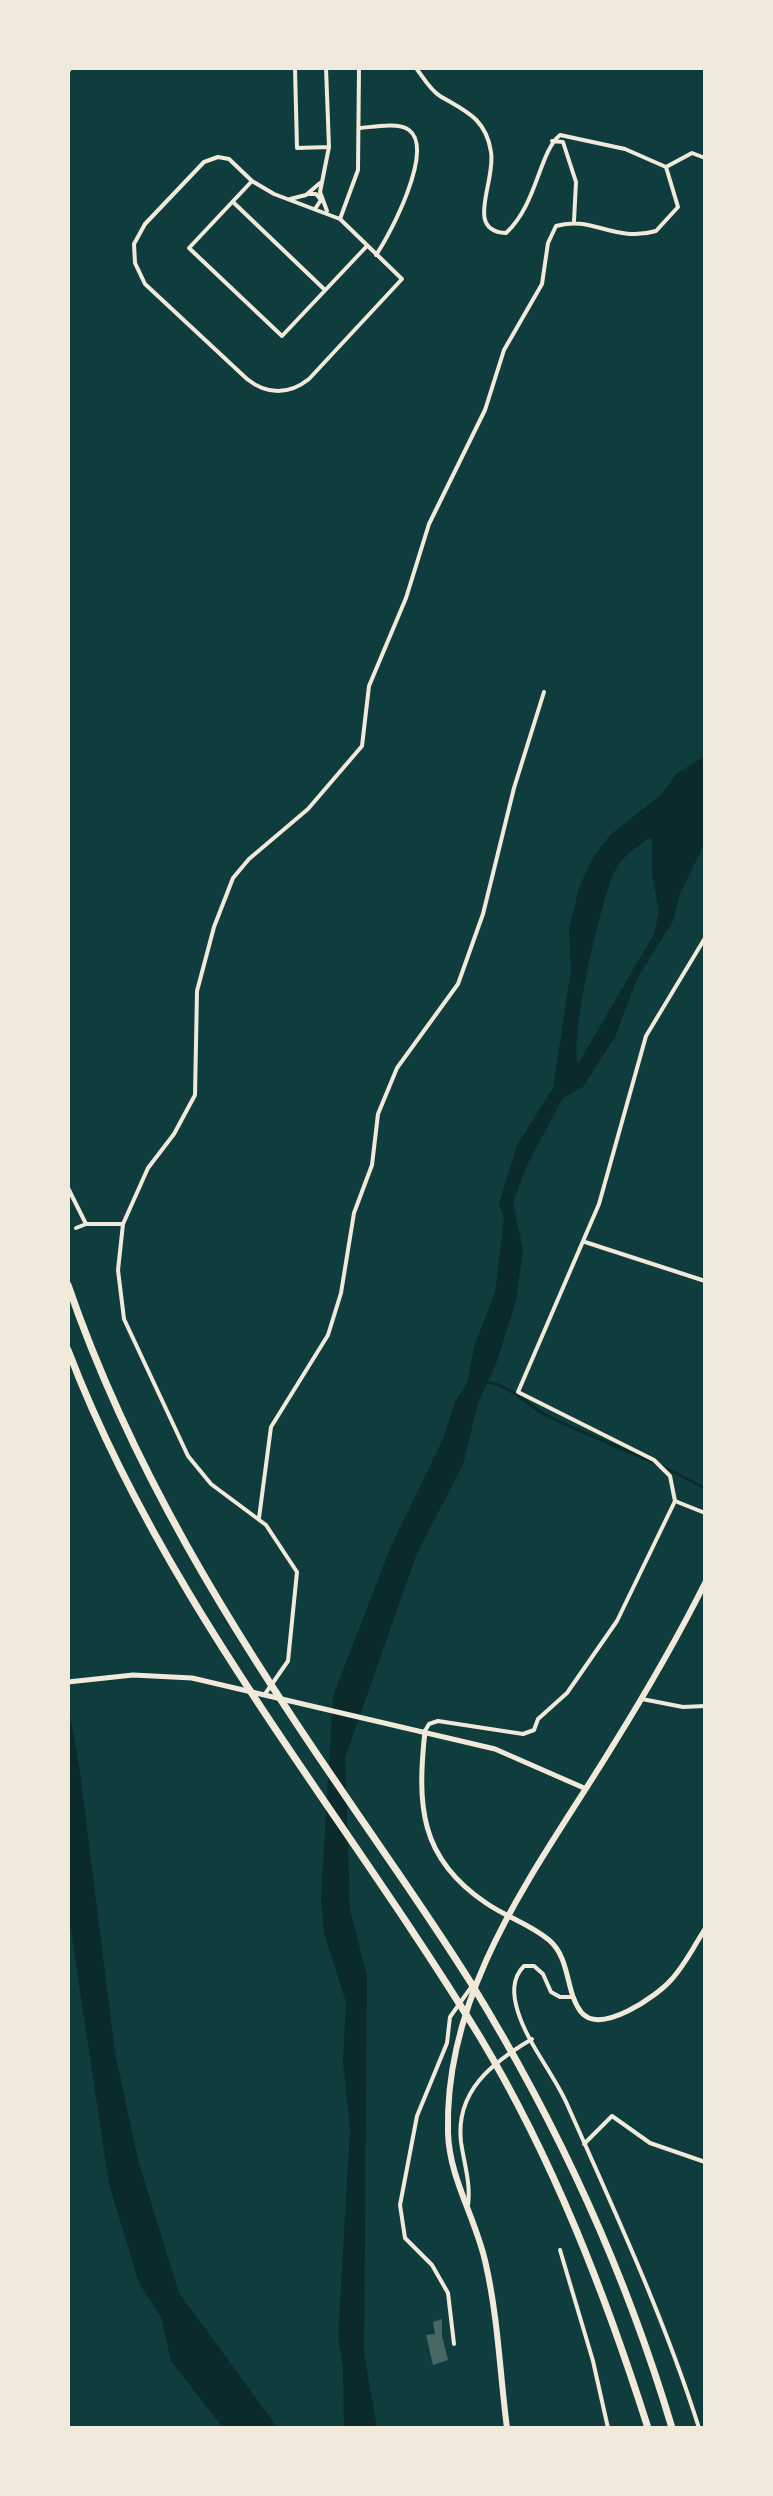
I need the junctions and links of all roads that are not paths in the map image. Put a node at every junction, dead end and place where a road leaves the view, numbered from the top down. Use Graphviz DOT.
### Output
graph roads {
  1 [pos="295,68"];
  2 [pos="326,68"];
  3 [pos="359,68"];
  4 [pos="416,68"];
  5 [pos="360,128"];
  6 [pos="552,141"];
  7 [pos="329,147"];
  8 [pos="705,158"];
  9 [pos="666,167"];
  10 [pos="252,181"];
  11 [pos="322,181"];
  12 [pos="305,195"];
  13 [pos="289,199"];
  14 [pos="321,200"];
  15 [pos="233,202"];
  16 [pos="304,205"];
  17 [pos="315,209"];
  18 [pos="328,213"];
  19 [pos="340,219"];
  20 [pos="574,221"];
  21 [pos="366,247"];
  22 [pos="376,255"];
  23 [pos="325,290"];
  24 [pos="544,692"];
  25 [pos="705,938"];
  26 [pos="68,1188"];
  27 [pos="86,1224"];
  28 [pos="123,1224"];
  29 [pos="76,1228"];
  30 [pos="584,1242"];
  31 [pos="705,1281"];
  32 [pos="68,1285"];
  33 [pos="68,1350"];
  34 [pos="675,1501"];
  35 [pos="705,1513"];
  36 [pos="259,1518"];
  37 [pos="705,1583"];
  38 [pos="68,1682"];
  39 [pos="265,1694"];
  40 [pos="639,1699"];
  41 [pos="705,1706"];
  42 [pos="425,1731"];
  43 [pos="584,1788"];
  44 [pos="506,1916"];
  45 [pos="705,1929"];
  46 [pos="482,1973"];
  47 [pos="575,1997"];
  48 [pos="532,2039"];
  49 [pos="584,2144"];
  50 [pos="705,2162"];
  51 [pos="467,2210"];
  52 [pos="560,2250"];
  53 [pos="454,2344"];
  54 [pos="507,2428"];
  55 [pos="608,2428"];
  56 [pos="648,2428"];
  57 [pos="672,2428"];
  58 [pos="699,2428"];
  1 -- 7 [label="street"];
  2 -- 7 [label="street"];
  3 -- 5 [label="street"];
  4 -- 6 [label="street"];
  5 -- 19 [label="street"];
  5 -- 22 [label="street"];
  6 -- 9 [label="street"];
  6 -- 20 [label="street"];
  7 -- 11 [label="street"];
  8 -- 9 [label="street"];
  9 -- 20 [label="street"];
  10 -- 13 [label="street"];
  10 -- 15 [label="street"];
  10 -- 22 [label="street"];
  11 -- 12 [label="street"];
  11 -- 14 [label="street"];
  12 -- 13 [label="street"];
  12 -- 14 [label="street"];
  12 -- 16 [label="street"];
  13 -- 16 [label="street"];
  14 -- 17 [label="street"];
  14 -- 18 [label="street"];
  15 -- 23 [label="street"];
  15 -- 23 [label="street"];
  16 -- 17 [label="street"];
  17 -- 18 [label="street"];
  18 -- 19 [label="street"];
  19 -- 21 [label="street"];
  20 -- 28 [label="street"];
  21 -- 22 [label="street"];
  21 -- 23 [label="street"];
  24 -- 36 [label="street"];
  25 -- 30 [label="street"];
  26 -- 27 [label="street"];
  27 -- 28 [label="street"];
  27 -- 29 [label="street"];
  28 -- 36 [label="street"];
  30 -- 31 [label="street"];
  30 -- 34 [label="street"];
  32 -- 57 [label="highway"];
  33 -- 56 [label="highway"];
  34 -- 35 [label="street"];
  34 -- 42 [label="street"];
  36 -- 39 [label="street"];
  37 -- 40 [label="main road"];
  38 -- 39 [label="street"];
  39 -- 42 [label="street"];
  40 -- 41 [label="street"];
  40 -- 43 [label="main road"];
  42 -- 43 [label="street"];
  42 -- 44 [label="street"];
  43 -- 44 [label="main road"];
  44 -- 46 [label="main road"];
  44 -- 47 [label="street"];
  45 -- 47 [label="street"];
  46 -- 51 [label="main road"];
  46 -- 53 [label="street"];
  47 -- 48 [label="street"];
  48 -- 49 [label="street"];
  48 -- 51 [label="street"];
  49 -- 50 [label="street"];
  49 -- 58 [label="street"];
  51 -- 54 [label="main road"];
  52 -- 55 [label="street"];
}
